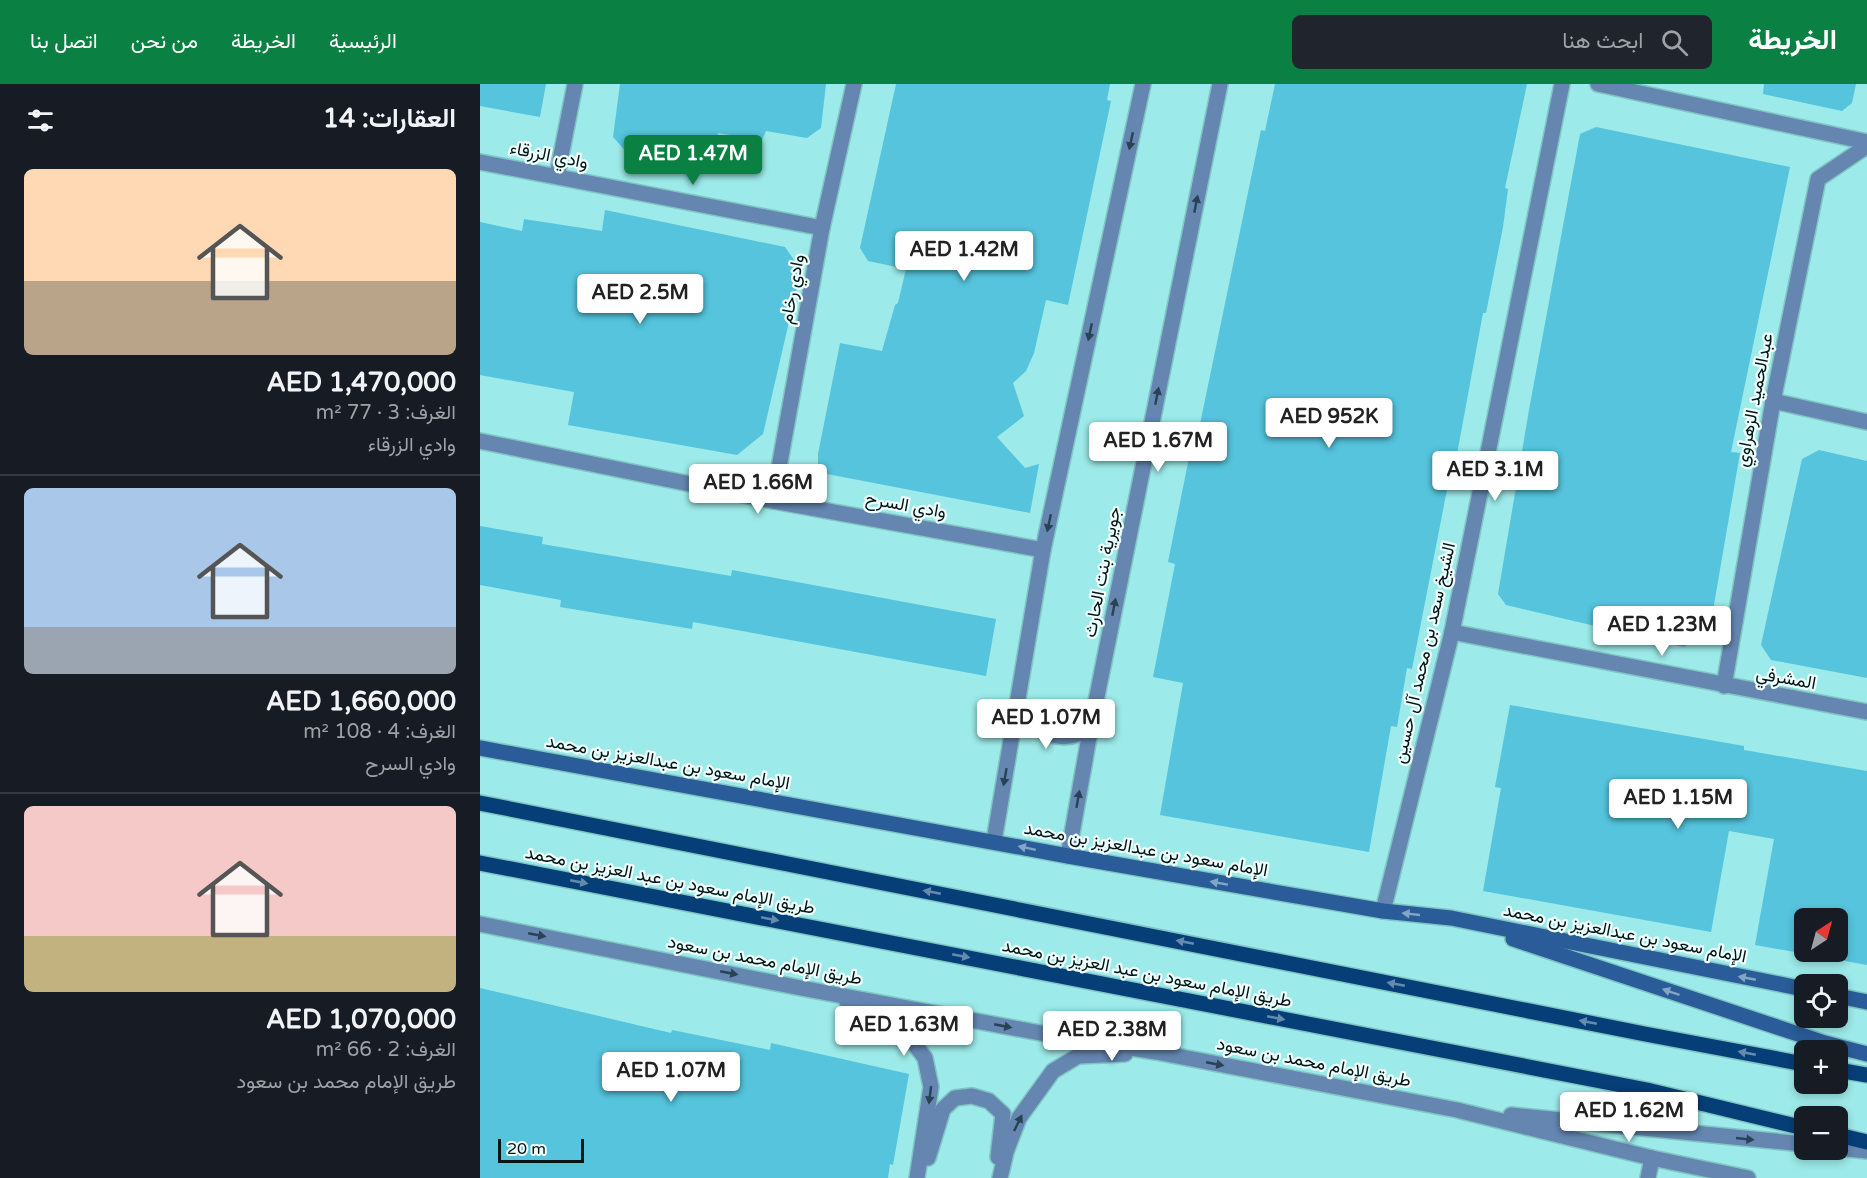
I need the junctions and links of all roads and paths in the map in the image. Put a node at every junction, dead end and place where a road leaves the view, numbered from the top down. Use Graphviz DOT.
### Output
graph roads {
  1 [pos="574,84"];
  2 [pos="854,84"];
  3 [pos="1143,84"];
  4 [pos="1220,84"];
  5 [pos="1562,84"];
  6 [pos="1598,84"];
  7 [pos="1867,142"];
  8 [pos="1867,146"];
  9 [pos="480,162"];
  10 [pos="556,176"];
  11 [pos="822,228"];
  12 [pos="1773,401"];
  13 [pos="1867,422"];
  14 [pos="480,441"];
  15 [pos="773,501"];
  16 [pos="1043,550"];
  17 [pos="1452,632"];
  18 [pos="1724,686"];
  19 [pos="1017,707"];
  20 [pos="1867,712"];
  21 [pos="1091,726"];
  22 [pos="480,748"];
  23 [pos="480,803"];
  24 [pos="994,841"];
  25 [pos="1068,856"];
  26 [pos="480,862"];
  27 [pos="1383,911"];
  28 [pos="1451,918"];
  29 [pos="480,924"];
  30 [pos="1794,987"];
  31 [pos="801,988"];
  32 [pos="1848,998"];
  33 [pos="1867,1002"];
  34 [pos="1156,1052"];
  35 [pos="1867,1054"];
  36 [pos="1794,1062"];
  37 [pos="1848,1072"];
  38 [pos="1867,1075"];
  39 [pos="1457,1110"];
  40 [pos="1794,1126"];
  41 [pos="1848,1138"];
  42 [pos="1867,1142"];
  43 [pos="1794,1143"];
  44 [pos="1848,1149"];
  45 [pos="1867,1151"];
  46 [pos="1652,1158"];
  47 [pos="917,1178"];
  48 [pos="921,1178"];
  49 [pos="995,1178"];
  50 [pos="1000,1178"];
  51 [pos="1648,1178"];
  52 [pos="1748,1178"];
  1 -- 10 [label="street"];
  2 -- 11 [label="street, وادي رخام"];
  3 -- 16 [label="street, one-way"];
  21 -- 4 [label="street, جويرية بنت الحارث, one-way"];
  5 -- 17 [label="street, الشيخ سعد بن محمد آل حسين"];
  6 -- 7 [label="street"];
  8 -- 12 [label="street, عبدالحميد الزهراوي"];
  9 -- 10 [label="street, وادي الزرقاء"];
  10 -- 11 [label="street, وادي الزرقاء"];
  11 -- 15 [label="street, وادي رخام"];
  12 -- 13 [label="street"];
  12 -- 18 [label="street, عبدالحميد الزهراوي"];
  14 -- 15 [label="street, وادي السرح"];
  15 -- 16 [label="street, وادي السرح"];
  16 -- 19 [label="street"];
  17 -- 18 [label="street, المشرفي"];
  17 -- 27 [label="street, الشيخ سعد بن محمد آل حسين"];
  18 -- 20 [label="street, المشرفي"];
  19 -- 21 [label="street"];
  19 -- 24 [label="street, one-way"];
  25 -- 21 [label="street, جويرية بنت الحارث, one-way"];
  22 -- 24 [label="main road, الإمام سعود بن عبدالعزيز بن محمد"];
  36 -- 23 [label="main road, طريق الإمام سعود بن عبد العزيز بن محمد, one-way"];
  25 -- 24 [label="main road, الإمام سعود بن عبدالعزيز بن محمد, one-way"];
  27 -- 25 [label="main road, الإمام سعود بن عبدالعزيز بن محمد, one-way"];
  26 -- 40 [label="main road, طريق الإمام سعود بن عبد العزيز بن محمد, one-way"];
  28 -- 27 [label="main road, الإمام سعود بن عبدالعزيز بن محمد, one-way"];
  30 -- 28 [label="main road, الإمام سعود بن عبدالعزيز بن محمد, one-way"];
  35 -- 28 [label="main road, one-way"];
  29 -- 31 [label="street, طريق الإمام محمد بن سعود, one-way"];
  31 -- 34 [label="street, طريق الإمام محمد بن سعود, one-way"];
  31 -- 47 [label="street, one-way"];
  32 -- 33 [label="main road"];
  34 -- 39 [label="street, طريق الإمام محمد بن سعود, one-way"];
  50 -- 34 [label="street, one-way"];
  37 -- 38 [label="main road"];
  39 -- 43 [label="street, one-way"];
  39 -- 46 [label="street, طريق الإمام محمد بن سعود"];
  41 -- 42 [label="main road"];
  44 -- 45 [label="street"];
  46 -- 51 [label="street"];
  46 -- 52 [label="street, طريق الإمام محمد بن سعود"];
  48 -- 49 [label="street"];
}
